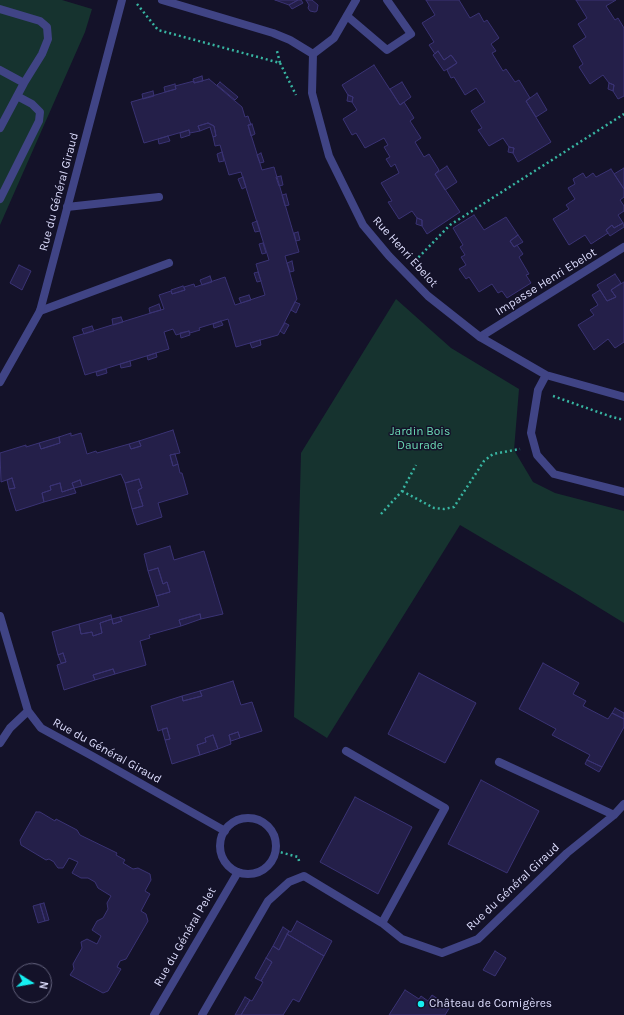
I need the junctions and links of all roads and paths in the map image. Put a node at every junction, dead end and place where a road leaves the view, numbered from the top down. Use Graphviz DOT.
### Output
graph roads {
  1 [pos="122,0"];
  2 [pos="134,0"];
  3 [pos="162,0"];
  4 [pos="356,0"];
  5 [pos="387,0"];
  6 [pos="0,8"];
  7 [pos="347,16"];
  8 [pos="273,33"];
  9 [pos="313,54"];
  10 [pos="0,70"];
  11 [pos="24,83"];
  12 [pos="17,96"];
  13 [pos="624,114"];
  14 [pos="0,128"];
  15 [pos="159,197"];
  16 [pos="0,199"];
  17 [pos="67,207"];
  18 [pos="624,248"];
  19 [pos="169,264"];
  20 [pos="405,272"];
  21 [pos="40,311"];
  22 [pos="480,338"];
  23 [pos="546,375"];
  24 [pos="0,382"];
  25 [pos="624,397"];
  26 [pos="534,446"];
  27 [pos="416,465"];
  28 [pos="402,490"];
  29 [pos="624,492"];
  30 [pos="381,514"];
  31 [pos="0,616"];
  32 [pos="28,711"];
  33 [pos="0,743"];
  34 [pos="346,751"];
  35 [pos="499,762"];
  36 [pos="624,804"];
  37 [pos="614,815"];
  38 [pos="225,831"];
  39 [pos="276,851"];
  40 [pos="298,857"];
  41 [pos="238,872"];
  42 [pos="382,923"];
  43 [pos="154,1015"];
  44 [pos="202,1015"];
  1 -- 17 [label="street, Rue du Général Giraud"];
  2 -- 8 [label="path"];
  3 -- 8 [label="street"];
  4 -- 7 [label="street"];
  5 -- 7 [label="street"];
  6 -- 11 [label="street"];
  7 -- 9 [label="street"];
  8 -- 9 [label="street"];
  9 -- 20 [label="street, Rue Henri Ebelot"];
  10 -- 11 [label="street"];
  11 -- 12 [label="street"];
  12 -- 14 [label="street"];
  12 -- 16 [label="street"];
  13 -- 20 [label="path"];
  15 -- 17 [label="street"];
  17 -- 21 [label="street, Rue du Général Giraud"];
  18 -- 22 [label="street, Impasse Henri Ebelot"];
  19 -- 21 [label="street"];
  20 -- 22 [label="street, Rue Henri Ebelot"];
  21 -- 24 [label="street, Rue du Général Giraud"];
  22 -- 23 [label="street, Rue Henri Ebelot"];
  23 -- 25 [label="street, Rue Henri Ebelot"];
  23 -- 26 [label="street"];
  26 -- 28 [label="path"];
  26 -- 29 [label="street"];
  27 -- 28 [label="path"];
  28 -- 30 [label="path"];
  31 -- 32 [label="street, Rue du Général Giraud"];
  32 -- 33 [label="street"];
  32 -- 38 [label="street, Rue du Général Giraud"];
  34 -- 42 [label="street"];
  35 -- 37 [label="street"];
  36 -- 37 [label="street, Rue du Général Giraud"];
  37 -- 42 [label="street, Rue du Général Giraud"];
  38 -- 39 [label="street"];
  38 -- 41 [label="street"];
  39 -- 40 [label="path"];
  39 -- 41 [label="street"];
  41 -- 43 [label="street, Rue du Général Pelet"];
  42 -- 44 [label="street, Rue du Général Giraud"];
}
